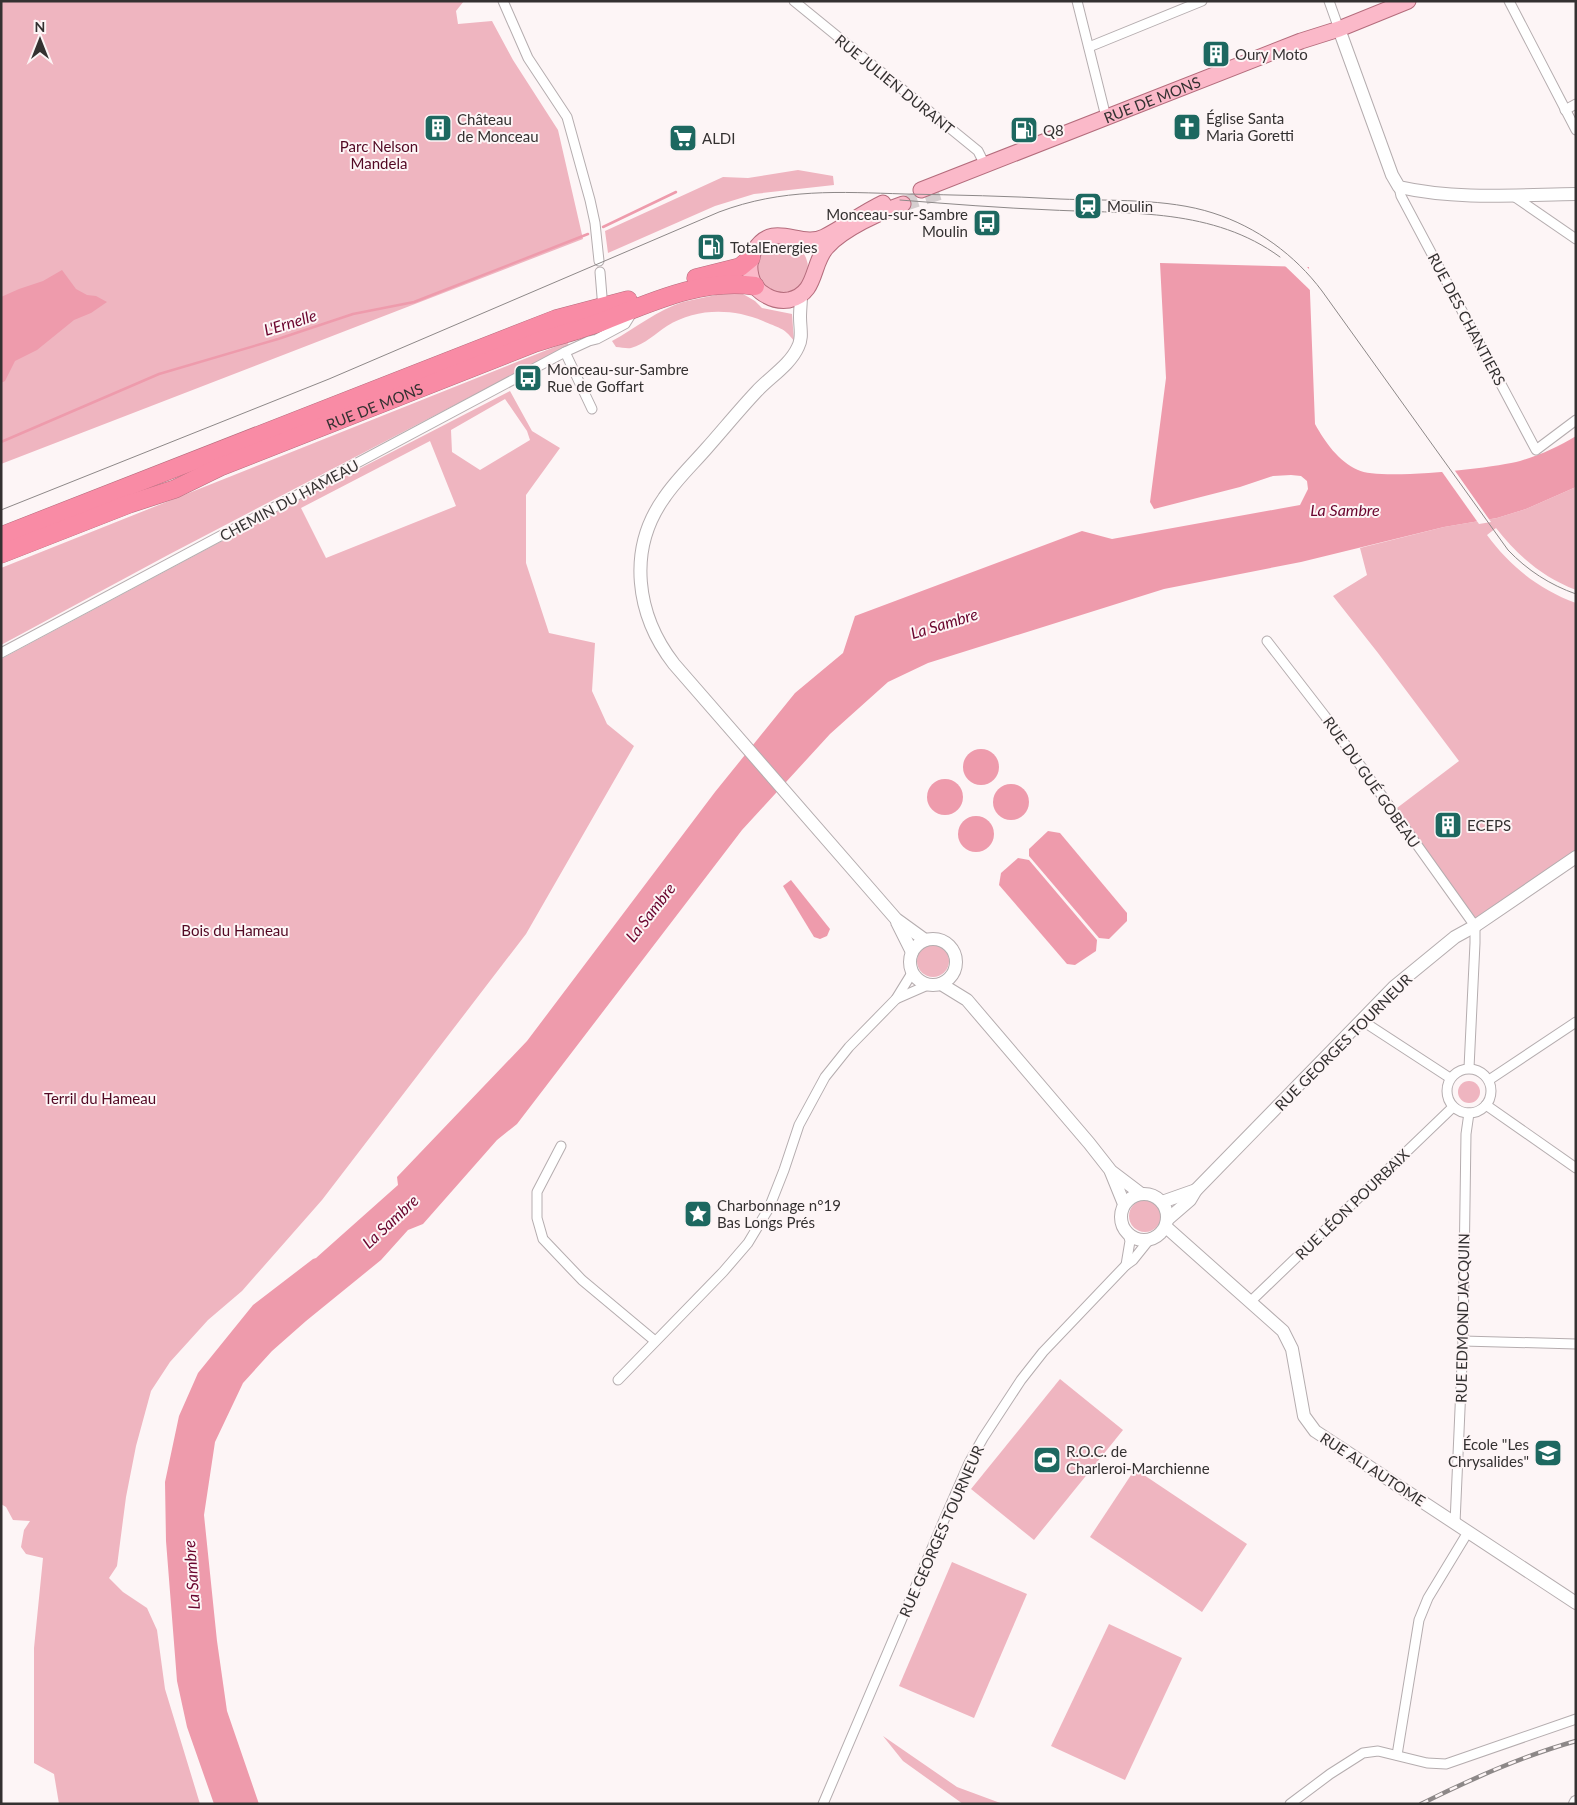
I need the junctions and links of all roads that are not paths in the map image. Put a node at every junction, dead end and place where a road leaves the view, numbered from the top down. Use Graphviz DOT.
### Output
graph roads {
  1 [pos="503,1"];
  2 [pos="794,1"];
  3 [pos="1077,1"];
  4 [pos="1202,1"];
  5 [pos="1328,1"];
  6 [pos="1408,1"];
  7 [pos="1509,1"];
  8 [pos="1339,29"];
  9 [pos="1089,47"];
  10 [pos="1576,104"];
  11 [pos="1565,110"];
  12 [pos="1106,117"];
  13 [pos="1576,130"];
  14 [pos="986,169"];
  15 [pos="1399,187"];
  16 [pos="921,190"];
  17 [pos="944,191"];
  18 [pos="1576,194"];
  19 [pos="1512,196"];
  20 [pos="883,203"];
  21 [pos="903,204"];
  22 [pos="796,238"];
  23 [pos="1576,239"];
  24 [pos="751,258"];
  25 [pos="599,261"];
  26 [pos="815,270"];
  27 [pos="600,272"];
  28 [pos="755,286"];
  29 [pos="794,297"];
  30 [pos="631,309"];
  31 [pos="602,314"];
  32 [pos="574,339"];
  33 [pos="589,341"];
  34 [pos="565,352"];
  35 [pos="592,409"];
  36 [pos="1576,420"];
  37 [pos="1,536"];
  38 [pos="1,554"];
  39 [pos="1267,641"];
  40 [pos="1,653"];
  41 [pos="1576,857"];
  42 [pos="896,919"];
  43 [pos="1474,926"];
  44 [pos="925,940"];
  45 [pos="912,952"];
  46 [pos="912,973"];
  47 [pos="954,973"];
  48 [pos="941,984"];
  49 [pos="928,985"];
  50 [pos="896,999"];
  51 [pos="967,1000"];
  52 [pos="1361,1020"];
  53 [pos="1576,1022"];
  54 [pos="1469,1068"];
  55 [pos="1450,1078"];
  56 [pos="1489,1080"];
  57 [pos="1486,1105"];
  58 [pos="1453,1107"];
  59 [pos="1469,1113"];
  60 [pos="561,1146"];
  61 [pos="1576,1168"];
  62 [pos="1110,1171"];
  63 [pos="1196,1190"];
  64 [pos="1140,1193"];
  65 [pos="1162,1202"];
  66 [pos="1124,1204"];
  67 [pos="1167,1223"];
  68 [pos="1128,1234"];
  69 [pos="1149,1240"];
  70 [pos="1126,1265"];
  71 [pos="1250,1302"];
  72 [pos="655,1341"];
  73 [pos="1463,1341"];
  74 [pos="1576,1344"];
  75 [pos="618,1380"];
  76 [pos="1455,1523"];
  77 [pos="1468,1532"];
  78 [pos="1576,1603"];
  79 [pos="1576,1718"];
  80 [pos="1396,1755"];
  81 [pos="823,1804"];
  82 [pos="1290,1804"];
  1 -- 25 [label="street"];
  2 -- 14 [label="street, RUE JULIEN DURANT"];
  3 -- 9 [label="street"];
  4 -- 9 [label="street"];
  5 -- 8 [label="street"];
  6 -- 8 [label="main road, RUE DE MONS"];
  7 -- 11 [label="street"];
  8 -- 12 [label="main road, RUE DE MONS"];
  8 -- 15 [label="street"];
  9 -- 12 [label="street"];
  10 -- 11 [label="street"];
  11 -- 13 [label="street"];
  12 -- 14 [label="main road, RUE DE MONS"];
  14 -- 16 [label="main road, RUE DE MONS"];
  14 -- 17 [label="main road, RUE DE MONS"];
  15 -- 19 [label="street"];
  15 -- 36 [label="street, RUE DES CHANTIERS"];
  18 -- 19 [label="street"];
  19 -- 23 [label="street"];
  20 -- 22 [label="main road, RUE DE MONS"];
  21 -- 26 [label="main road"];
  22 -- 24 [label="main road, RUE DE MONS"];
  22 -- 26 [label="main road"];
  24 -- 28 [label="main road"];
  24 -- 31 [label="highway, RUE DE MONS"];
  26 -- 29 [label="main road"];
  27 -- 31 [label="street"];
  28 -- 29 [label="main road, RUE DE MONS"];
  28 -- 30 [label="highway, RUE DE MONS"];
  29 -- 42 [label="street"];
  30 -- 31 [label="highway, RUE DE MONS"];
  30 -- 33 [label="street, CHEMIN DU HAMEAU"];
  31 -- 32 [label="highway, RUE DE MONS"];
  31 -- 33 [label="street"];
  31 -- 37 [label="highway, RUE DE MONS"];
  32 -- 33 [label="street, CHEMIN DU HAMEAU"];
  32 -- 34 [label="street, CHEMIN DU HAMEAU"];
  32 -- 38 [label="highway, RUE DE MONS"];
  34 -- 35 [label="street"];
  34 -- 40 [label="street, CHEMIN DU HAMEAU"];
  39 -- 43 [label="street, RUE DU GUÉ GOBEAU"];
  41 -- 43 [label="street, RUE GEORGES TOURNEUR"];
  42 -- 44 [label="street"];
  42 -- 45 [label="street"];
  43 -- 52 [label="street, RUE GEORGES TOURNEUR"];
  43 -- 54 [label="street"];
  44 -- 45 [label="street"];
  44 -- 47 [label="street"];
  45 -- 46 [label="street"];
  46 -- 49 [label="street"];
  46 -- 50 [label="street"];
  47 -- 48 [label="street"];
  47 -- 51 [label="street"];
  48 -- 49 [label="street"];
  48 -- 51 [label="street"];
  49 -- 50 [label="street"];
  50 -- 72 [label="street"];
  51 -- 62 [label="street"];
  52 -- 55 [label="street"];
  52 -- 63 [label="street, RUE GEORGES TOURNEUR"];
  53 -- 56 [label="street"];
  54 -- 55 [label="street"];
  54 -- 56 [label="street"];
  55 -- 58 [label="street"];
  56 -- 57 [label="street"];
  57 -- 59 [label="street"];
  57 -- 61 [label="street"];
  58 -- 59 [label="street"];
  58 -- 71 [label="street, RUE LÉON POURBAIX"];
  59 -- 73 [label="street, RUE EDMOND JACQUIN"];
  60 -- 72 [label="street"];
  62 -- 64 [label="street"];
  62 -- 66 [label="street"];
  63 -- 65 [label="street, RUE GEORGES TOURNEUR"];
  63 -- 67 [label="street, RUE GEORGES TOURNEUR"];
  64 -- 65 [label="street"];
  64 -- 66 [label="street"];
  65 -- 67 [label="street"];
  66 -- 68 [label="street"];
  67 -- 69 [label="street"];
  67 -- 71 [label="street, RUE ALI AUTOME"];
  68 -- 69 [label="street"];
  68 -- 70 [label="street"];
  69 -- 70 [label="street, RUE GEORGES TOURNEUR"];
  70 -- 81 [label="street, RUE GEORGES TOURNEUR"];
  71 -- 76 [label="street, RUE ALI AUTOME"];
  72 -- 75 [label="street"];
  73 -- 74 [label="street"];
  73 -- 76 [label="street, RUE EDMOND JACQUIN"];
  76 -- 77 [label="street, RUE ALI AUTOME"];
  77 -- 78 [label="street, RUE ALI AUTOME"];
  77 -- 80 [label="street"];
  79 -- 80 [label="street"];
  80 -- 82 [label="street"];
}
